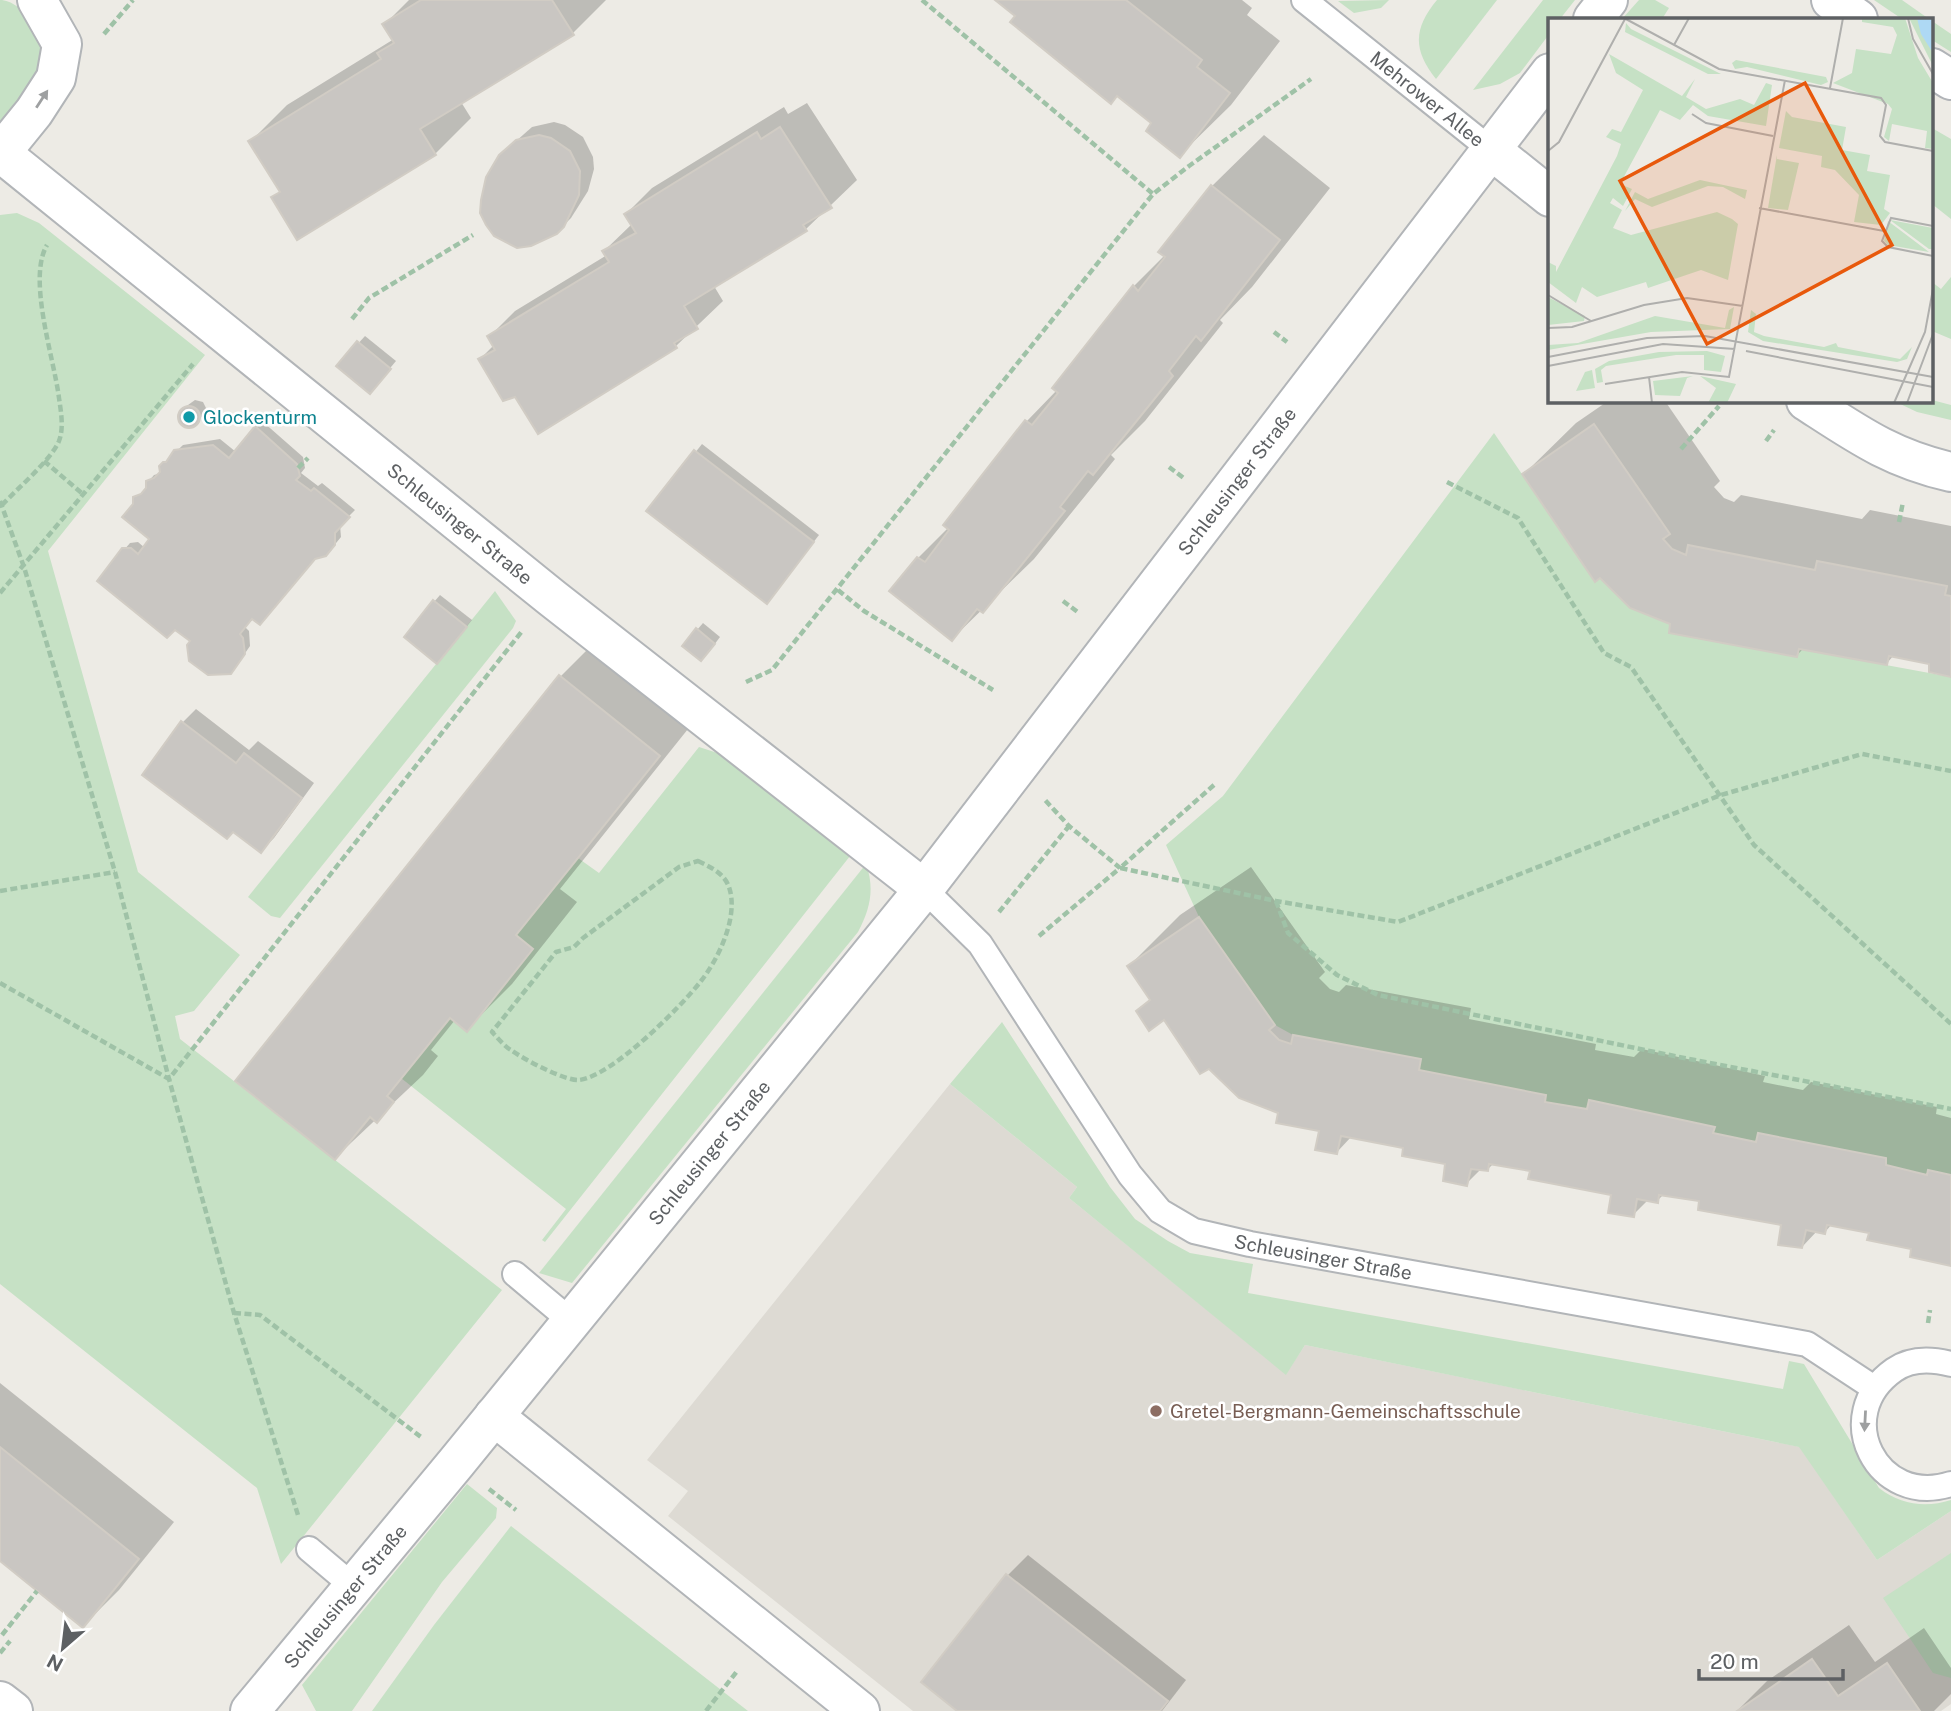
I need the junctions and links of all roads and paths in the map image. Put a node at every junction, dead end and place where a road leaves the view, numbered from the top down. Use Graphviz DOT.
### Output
graph roads {
  1 [pos="37,0"];
  2 [pos="133,0"];
  3 [pos="922,0"];
  4 [pos="1304,0"];
  5 [pos="1608,0"];
  6 [pos="1831,0"];
  7 [pos="1594,18"];
  8 [pos="1857,18"];
  9 [pos="103,37"];
  10 [pos="1934,69"];
  11 [pos="1548,76"];
  12 [pos="1311,79"];
  13 [pos="1951,80"];
  14 [pos="1490,149"];
  15 [pos="0,154"];
  16 [pos="1153,194"];
  17 [pos="1548,195"];
  18 [pos="473,235"];
  19 [pos="51,239"];
  20 [pos="352,319"];
  21 [pos="197,359"];
  22 [pos="1808,402"];
  23 [pos="1719,406"];
  24 [pos="1681,449"];
  25 [pos="44,461"];
  26 [pos="1951,472"];
  27 [pos="1447,482"];
  28 [pos="84,495"];
  29 [pos="1,503"];
  30 [pos="24,567"];
  31 [pos="838,590"];
  32 [pos="0,593"];
  33 [pos="552,598"];
  34 [pos="746,682"];
  35 [pos="993,690"];
  36 [pos="1016,769"];
  37 [pos="1951,771"];
  38 [pos="1214,785"];
  39 [pos="1721,795"];
  40 [pos="1069,826"];
  41 [pos="1120,868"];
  42 [pos="115,873"];
  43 [pos="924,889"];
  44 [pos="0,891"];
  45 [pos="1276,901"];
  46 [pos="1039,936"];
  47 [pos="975,939"];
  48 [pos="573,947"];
  49 [pos="0,983"];
  50 [pos="1951,1024"];
  51 [pos="169,1079"];
  52 [pos="1951,1109"];
  53 [pos="515,1274"];
  54 [pos="234,1313"];
  55 [pos="571,1321"];
  56 [pos="1951,1364"];
  57 [pos="1874,1388"];
  58 [pos="494,1416"];
  59 [pos="405,1426"];
  60 [pos="1951,1484"];
  61 [pos="309,1549"];
  62 [pos="354,1587"];
  63 [pos="37,1591"];
  64 [pos="2,1634"];
  65 [pos="766,1636"];
  66 [pos="10,1641"];
  67 [pos="0,1653"];
  68 [pos="0,1701"];
  69 [pos="13,1711"];
  70 [pos="250,1711"];
  71 [pos="706,1711"];
  72 [pos="860,1711"];
  15 -- 1 [label="street, one-way"];
  2 -- 9 [label="path"];
  3 -- 16 [label="path"];
  4 -- 14 [label="lane, Mehrower Allee"];
  5 -- 7 [label="street"];
  6 -- 8 [label="street"];
  10 -- 13 [label="street"];
  11 -- 14 [label="street, Schleusinger Straße"];
  12 -- 16 [label="path"];
  14 -- 17 [label="street, Mehrower Allee"];
  14 -- 36 [label="street, Schleusinger Straße"];
  15 -- 33 [label="street, Schleusinger Straße"];
  16 -- 31 [label="path"];
  18 -- 20 [label="path"];
  19 -- 25 [label="path"];
  21 -- 28 [label="path"];
  22 -- 26 [label="street"];
  23 -- 24 [label="path"];
  25 -- 28 [label="path"];
  25 -- 29 [label="path"];
  27 -- 39 [label="path"];
  28 -- 30 [label="path"];
  29 -- 30 [label="path"];
  30 -- 32 [label="path"];
  30 -- 42 [label="path"];
  31 -- 34 [label="path"];
  31 -- 35 [label="path"];
  33 -- 43 [label="street, Schleusinger Straße"];
  33 -- 51 [label="path"];
  36 -- 40 [label="path"];
  36 -- 43 [label="street, Schleusinger Straße"];
  37 -- 39 [label="path"];
  38 -- 41 [label="path"];
  39 -- 45 [label="path"];
  39 -- 50 [label="path"];
  40 -- 41 [label="path"];
  40 -- 47 [label="path"];
  41 -- 45 [label="path"];
  41 -- 46 [label="path"];
  42 -- 44 [label="path"];
  42 -- 51 [label="path"];
  43 -- 47 [label="lane, Schleusinger Straße"];
  43 -- 55 [label="street, Schleusinger Straße"];
  45 -- 52 [label="path"];
  47 -- 57 [label="lane, Schleusinger Straße"];
  48 -- 48 [label="path"];
  49 -- 51 [label="path"];
  51 -- 54 [label="path"];
  53 -- 55 [label="lane"];
  54 -- 59 [label="path"];
  54 -- 61 [label="path"];
  55 -- 58 [label="street, Schleusinger Straße"];
  56 -- 57 [label="lane"];
  57 -- 60 [label="lane, one-way"];
  58 -- 62 [label="street, Schleusinger Straße"];
  58 -- 65 [label="street"];
  61 -- 62 [label="lane"];
  62 -- 70 [label="street, Schleusinger Straße"];
  63 -- 64 [label="path"];
  65 -- 71 [label="path"];
  65 -- 72 [label="street"];
  66 -- 67 [label="path"];
  68 -- 69 [label="street"];
}
